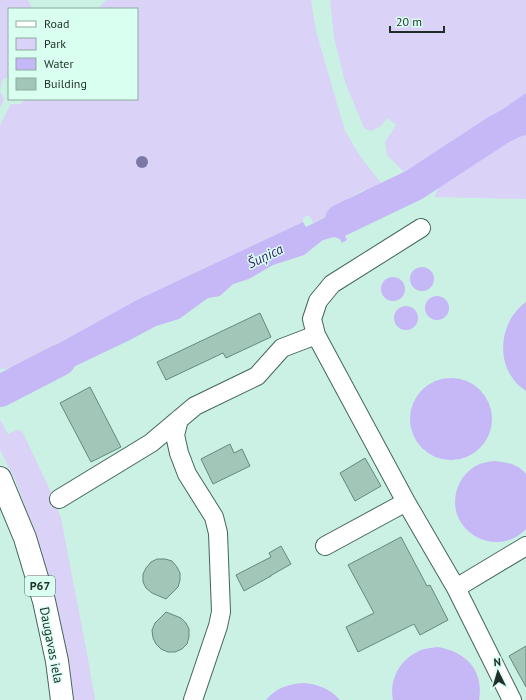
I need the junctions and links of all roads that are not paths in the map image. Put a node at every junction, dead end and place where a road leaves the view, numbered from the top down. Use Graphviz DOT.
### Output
graph roads {
  1 [pos="421,228"];
  2 [pos="316,335"];
  3 [pos="179,419"];
  4 [pos="0,478"];
  5 [pos="59,499"];
  6 [pos="406,502"];
  7 [pos="325,546"];
  8 [pos="526,546"];
  9 [pos="456,588"];
  10 [pos="62,700"];
  11 [pos="193,700"];
  12 [pos="512,700"];
  1 -- 2 [label="lane"];
  2 -- 3 [label="lane"];
  2 -- 6 [label="lane"];
  3 -- 5 [label="lane"];
  3 -- 11 [label="lane"];
  4 -- 10 [label="main road, Daugavas iela / P67"];
  6 -- 7 [label="lane"];
  6 -- 9 [label="lane"];
  8 -- 9 [label="lane"];
  9 -- 12 [label="lane"];
}
